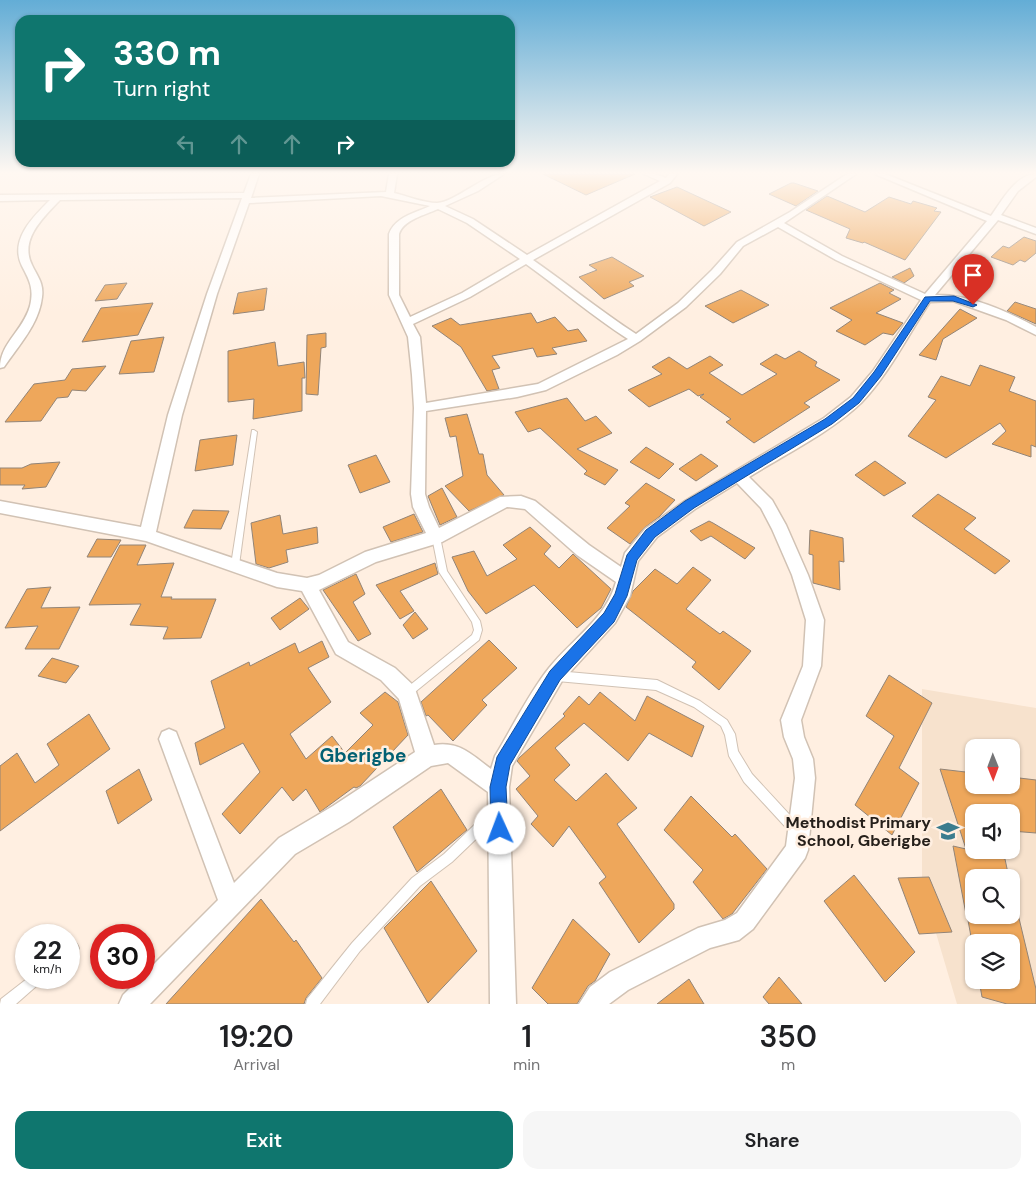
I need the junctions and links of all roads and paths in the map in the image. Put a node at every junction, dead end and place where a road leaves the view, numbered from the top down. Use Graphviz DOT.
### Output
graph roads {
  1 [pos="39,221"];
  2 [pos="239,221"];
  3 [pos="404,221"];
  4 [pos="470,221"];
  5 [pos="594,221"];
  6 [pos="781,221"];
  7 [pos="993,221"];
  8 [pos="1004,221"];
  9 [pos="778,223"];
  10 [pos="1036,231"];
  11 [pos="528,259"];
  12 [pos="927,299"];
  13 [pos="408,322"];
  14 [pos="1036,332"];
  15 [pos="636,340"];
  16 [pos="0,364"];
  17 [pos="420,408"];
  18 [pos="254,432"];
  19 [pos="739,476"];
  20 [pos="0,506"];
  21 [pos="147,535"];
  22 [pos="436,537"];
  23 [pos="235,565"];
  24 [pos="624,578"];
  25 [pos="307,585"];
  26 [pos="555,675"];
  27 [pos="407,693"];
  28 [pos="168,739"];
  29 [pos="428,756"];
  30 [pos="498,787"];
  31 [pos="499,809"];
  32 [pos="800,834"];
  33 [pos="230,902"];
  34 [pos="24,989"];
  35 [pos="6,1004"];
  36 [pos="132,1004"];
  37 [pos="312,1004"];
  38 [pos="503,1004"];
  39 [pos="592,1004"];
  1 -- 16 [label="street"];
  2 -- 21 [label="street"];
  3 -- 13 [label="street"];
  4 -- 11 [label="street"];
  5 -- 11 [label="street"];
  6 -- 9 [label="street"];
  7 -- 12 [label="street"];
  8 -- 10 [label="street"];
  9 -- 12 [label="street"];
  9 -- 15 [label="street"];
  11 -- 13 [label="street"];
  11 -- 15 [label="street"];
  12 -- 14 [label="street"];
  12 -- 19 [label="street"];
  13 -- 17 [label="street"];
  15 -- 17 [label="street"];
  17 -- 22 [label="street"];
  18 -- 23 [label="lane"];
  19 -- 24 [label="street"];
  19 -- 32 [label="street"];
  20 -- 21 [label="street"];
  21 -- 23 [label="street"];
  22 -- 24 [label="street"];
  22 -- 25 [label="street"];
  22 -- 27 [label="lane"];
  23 -- 25 [label="street"];
  24 -- 26 [label="street"];
  25 -- 27 [label="street"];
  26 -- 30 [label="street"];
  26 -- 32 [label="lane"];
  27 -- 29 [label="street"];
  28 -- 33 [label="street"];
  29 -- 30 [label="street"];
  29 -- 33 [label="street"];
  30 -- 31 [label="street"];
  31 -- 37 [label="lane"];
  31 -- 38 [label="street"];
  32 -- 39 [label="street"];
  33 -- 36 [label="street"];
  34 -- 35 [label="lane"];
}
